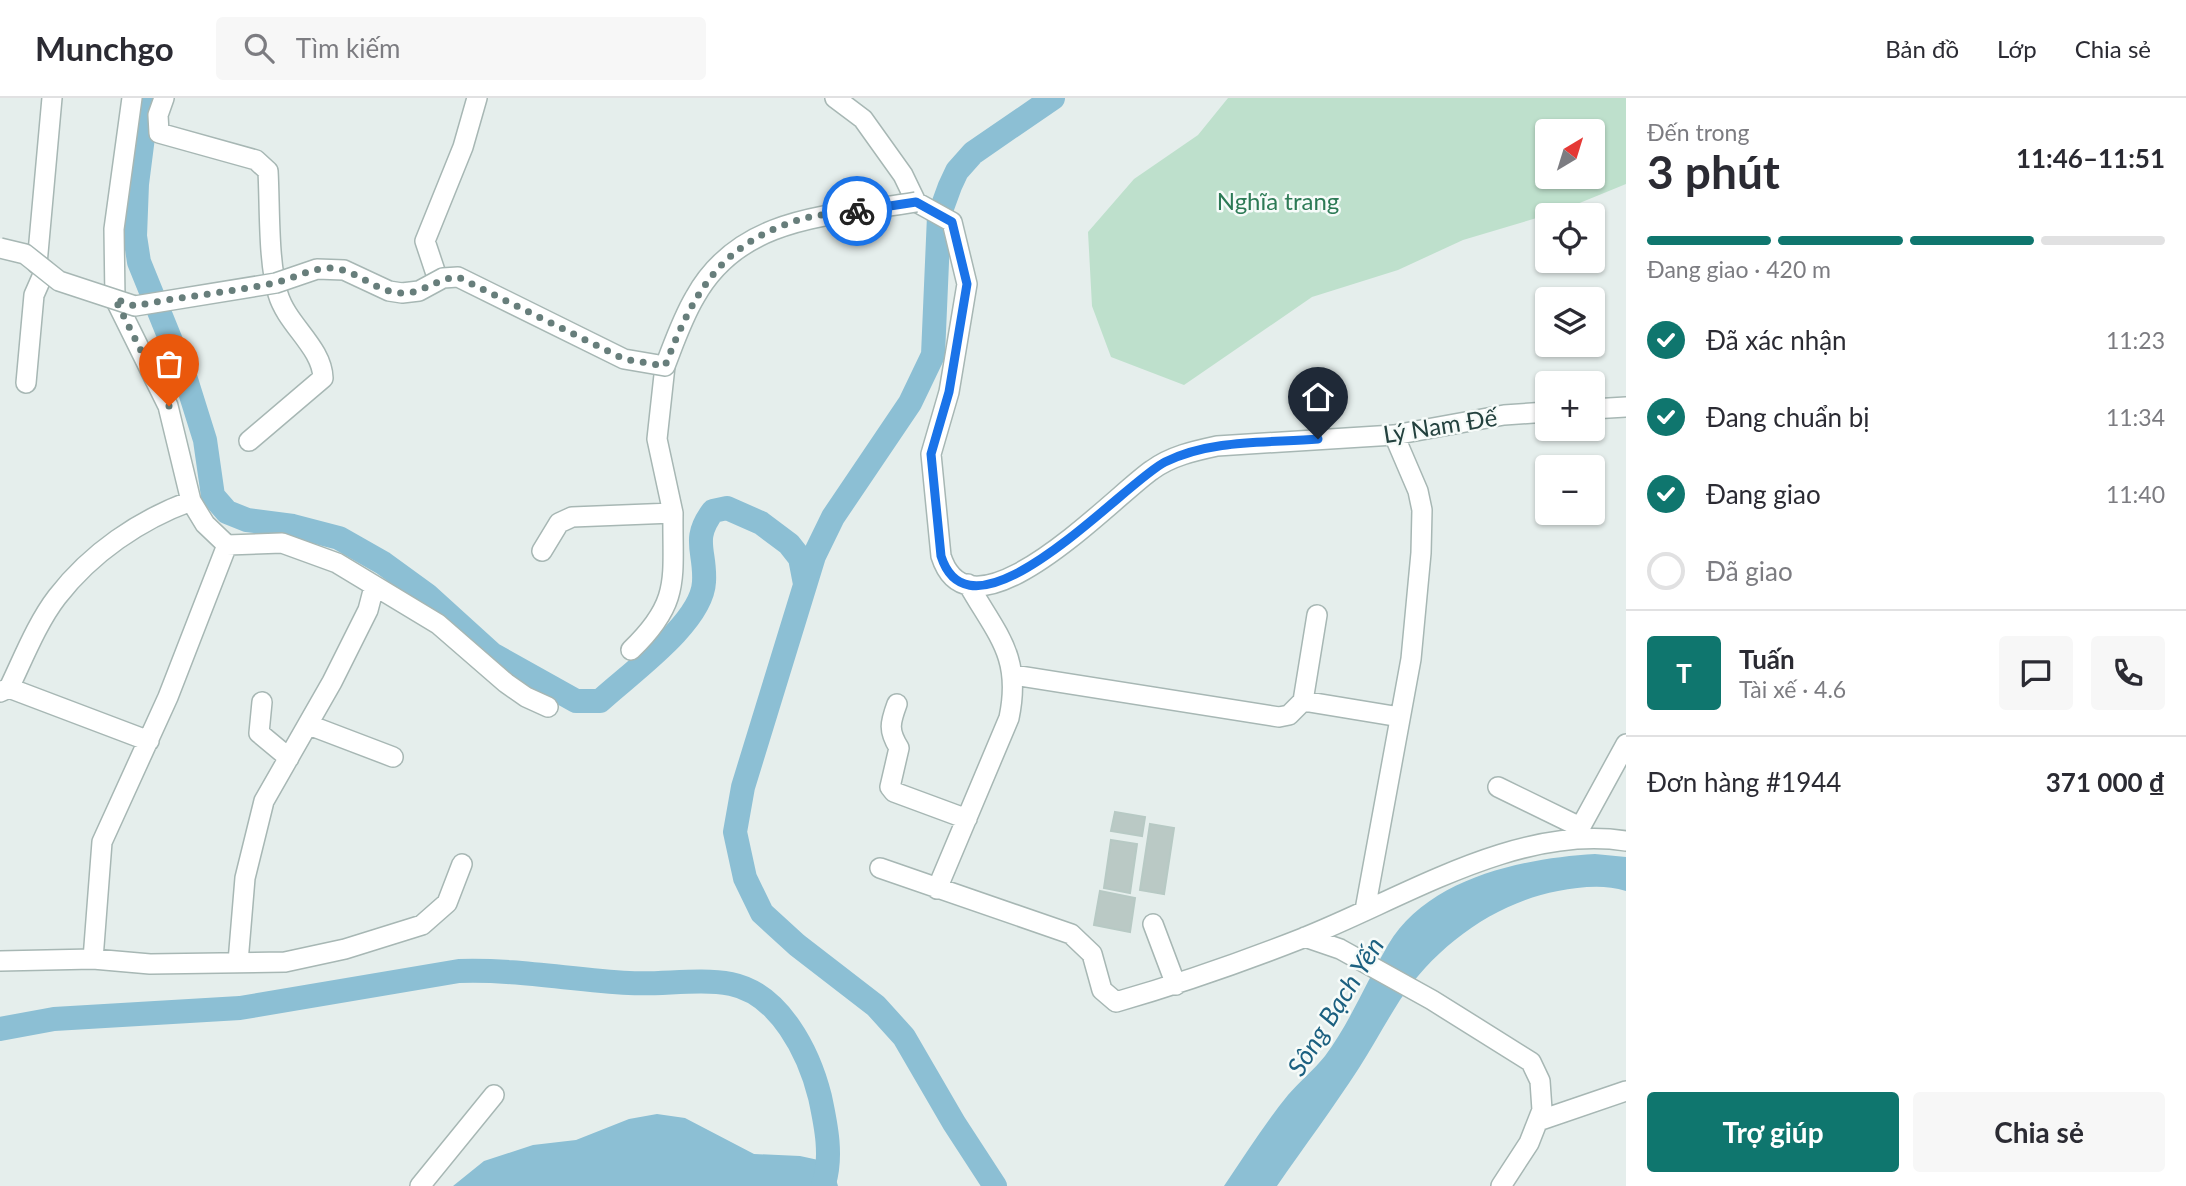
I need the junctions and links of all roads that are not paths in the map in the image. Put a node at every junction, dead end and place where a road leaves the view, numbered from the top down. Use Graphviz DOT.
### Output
graph roads {
  1 [pos="52,98"];
  2 [pos="132,98"];
  3 [pos="164,98"];
  4 [pos="477,98"];
  5 [pos="835,98"];
  6 [pos="916,202"];
  7 [pos="0,248"];
  8 [pos="41,267"];
  9 [pos="438,280"];
  10 [pos="276,283"];
  11 [pos="115,299"];
  12 [pos="665,366"];
  13 [pos="26,383"];
  14 [pos="1626,407"];
  15 [pos="1605,409"];
  16 [pos="1535,413"];
  17 [pos="1394,435"];
  18 [pos="249,440"];
  19 [pos="191,501"];
  20 [pos="673,513"];
  21 [pos="227,545"];
  22 [pos="542,551"];
  23 [pos="968,584"];
  24 [pos="374,587"];
  25 [pos="1317,615"];
  26 [pos="631,650"];
  27 [pos="1013,676"];
  28 [pos="5,685"];
  29 [pos="1303,701"];
  30 [pos="262,702"];
  31 [pos="897,704"];
  32 [pos="548,707"];
  33 [pos="1400,717"];
  34 [pos="309,725"];
  35 [pos="149,741"];
  36 [pos="1626,744"];
  37 [pos="393,757"];
  38 [pos="289,758"];
  39 [pos="1498,787"];
  40 [pos="967,819"];
  41 [pos="1577,833"];
  42 [pos="1626,841"];
  43 [pos="462,864"];
  44 [pos="880,868"];
  45 [pos="937,889"];
  46 [pos="1365,910"];
  47 [pos="1153,923"];
  48 [pos="1304,937"];
  49 [pos="93,959"];
  50 [pos="0,961"];
  51 [pos="238,962"];
  52 [pos="1176,985"];
  53 [pos="1626,1091"];
  54 [pos="494,1095"];
  55 [pos="1538,1121"];
  56 [pos="420,1186"];
  57 [pos="1501,1186"];
  1 -- 8 [label="street"];
  2 -- 11 [label="street"];
  3 -- 10 [label="street"];
  4 -- 9 [label="street"];
  5 -- 6 [label="street"];
  6 -- 12 [label="street, bridge"];
  6 -- 23 [label="street"];
  7 -- 8 [label="street, bridge"];
  8 -- 11 [label="street, bridge"];
  8 -- 13 [label="street"];
  9 -- 10 [label="street, bridge"];
  9 -- 12 [label="street, bridge"];
  10 -- 11 [label="street, bridge"];
  10 -- 18 [label="street"];
  11 -- 19 [label="street"];
  12 -- 20 [label="street"];
  14 -- 15 [label="street"];
  16 -- 17 [label="street, Lý Nam Đế"];
  17 -- 23 [label="street, Lý Nam Đế"];
  17 -- 33 [label="street"];
  19 -- 21 [label="street"];
  19 -- 28 [label="street"];
  20 -- 22 [label="street"];
  20 -- 26 [label="street"];
  21 -- 24 [label="street"];
  21 -- 35 [label="street"];
  23 -- 27 [label="street"];
  24 -- 32 [label="street"];
  24 -- 34 [label="street"];
  25 -- 29 [label="street"];
  27 -- 29 [label="street"];
  27 -- 40 [label="street"];
  28 -- 35 [label="street"];
  29 -- 33 [label="street"];
  30 -- 38 [label="street"];
  31 -- 40 [label="street"];
  33 -- 46 [label="street"];
  34 -- 37 [label="street"];
  34 -- 38 [label="street"];
  35 -- 49 [label="street"];
  36 -- 41 [label="street"];
  38 -- 51 [label="street"];
  39 -- 41 [label="street"];
  40 -- 45 [label="street"];
  41 -- 42 [label="street"];
  41 -- 46 [label="street"];
  43 -- 51 [label="street"];
  44 -- 45 [label="street"];
  45 -- 52 [label="street"];
  46 -- 48 [label="street"];
  47 -- 52 [label="street"];
  48 -- 52 [label="street"];
  48 -- 55 [label="street"];
  49 -- 50 [label="street"];
  49 -- 51 [label="street"];
  53 -- 55 [label="street"];
  54 -- 56 [label="street"];
  55 -- 57 [label="street"];
}
